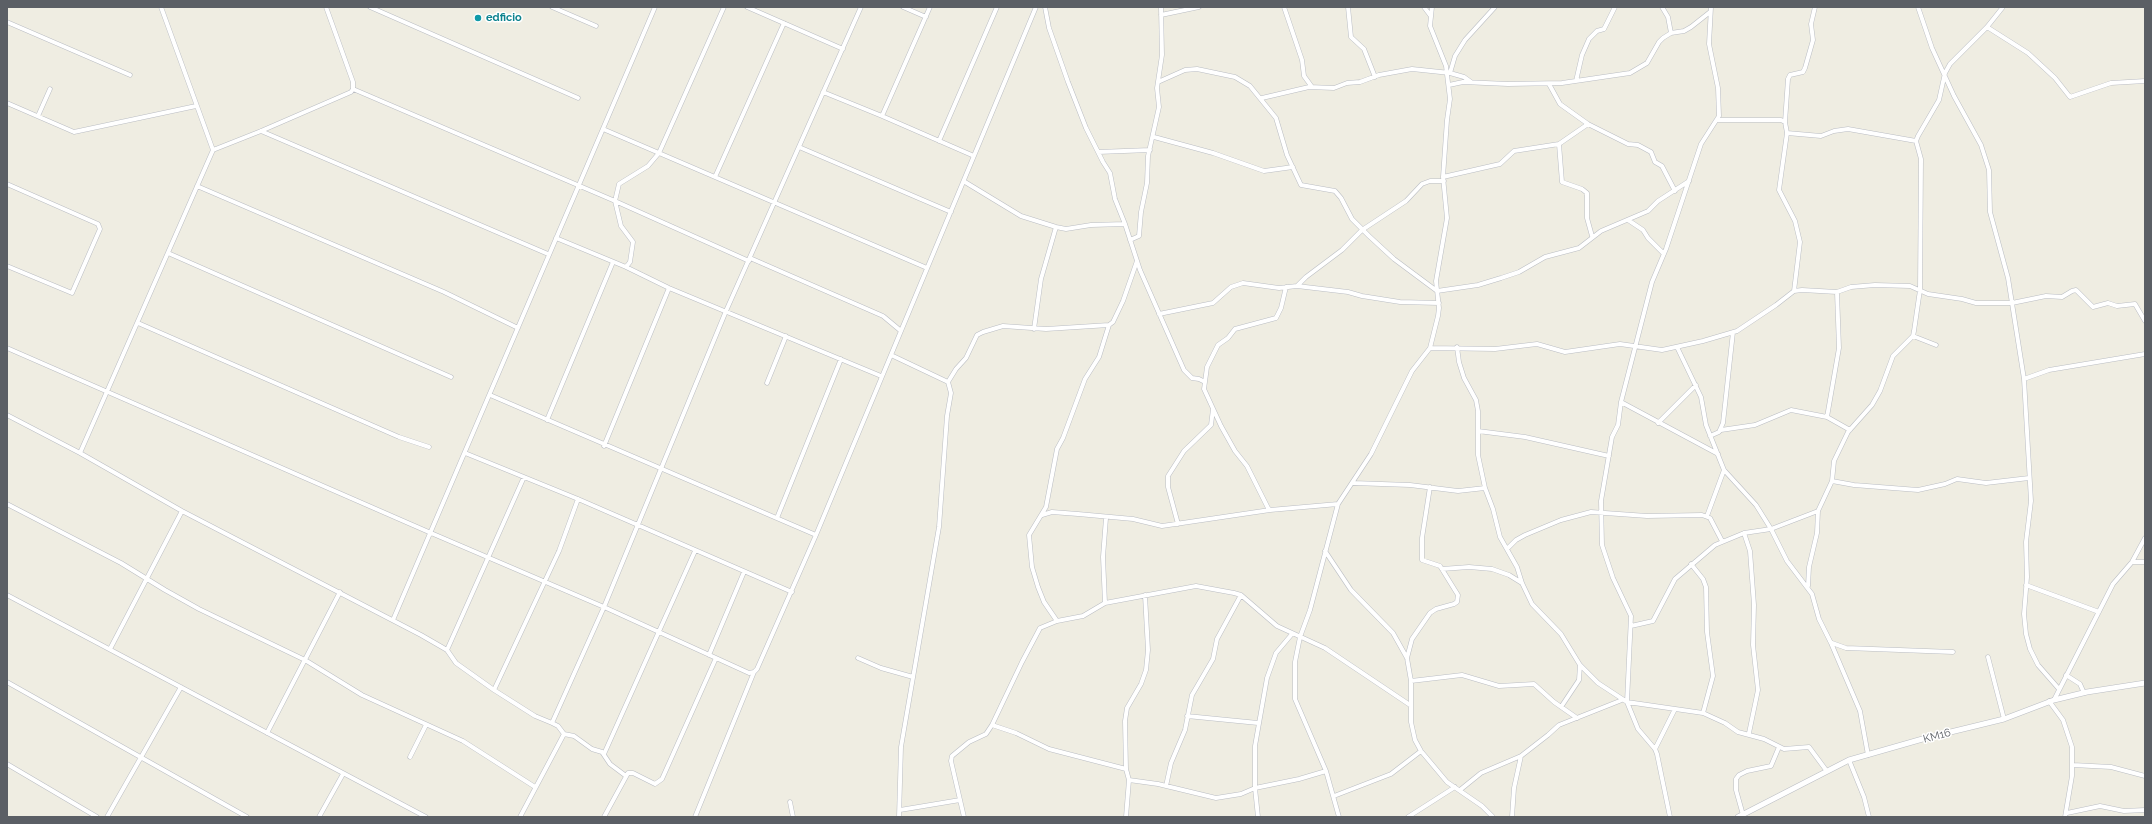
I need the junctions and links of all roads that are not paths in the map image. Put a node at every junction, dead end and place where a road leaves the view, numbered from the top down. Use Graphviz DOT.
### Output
graph roads {
  1 [pos="160,7"];
  2 [pos="326,7"];
  3 [pos="370,7"];
  4 [pos="552,7"];
  5 [pos="655,7"];
  6 [pos="724,7"];
  7 [pos="747,7"];
  8 [pos="862,7"];
  9 [pos="903,7"];
  10 [pos="930,7"];
  11 [pos="997,7"];
  12 [pos="1036,7"];
  13 [pos="1045,7"];
  14 [pos="1161,7"];
  15 [pos="1199,7"];
  16 [pos="1284,7"];
  17 [pos="1348,7"];
  18 [pos="1424,7"];
  19 [pos="1432,7"];
  20 [pos="1495,7"];
  21 [pos="1615,7"];
  22 [pos="1662,7"];
  23 [pos="1711,7"];
  24 [pos="1816,7"];
  25 [pos="1918,7"];
  26 [pos="2003,7"];
  27 [pos="1710,12"];
  28 [pos="1430,15"];
  29 [pos="1161,16"];
  30 [pos="926,17"];
  31 [pos="7,22"];
  32 [pos="784,23"];
  33 [pos="596,26"];
  34 [pos="1987,27"];
  35 [pos="1671,33"];
  36 [pos="843,49"];
  37 [pos="1449,73"];
  38 [pos="1945,73"];
  39 [pos="130,75"];
  40 [pos="1375,77"];
  41 [pos="1576,81"];
  42 [pos="2145,81"];
  43 [pos="1158,82"];
  44 [pos="1472,82"];
  45 [pos="1549,84"];
  46 [pos="1449,85"];
  47 [pos="1312,88"];
  48 [pos="50,89"];
  49 [pos="353,89"];
  50 [pos="823,92"];
  51 [pos="578,98"];
  52 [pos="1262,98"];
  53 [pos="7,103"];
  54 [pos="196,106"];
  55 [pos="38,116"];
  56 [pos="882,116"];
  57 [pos="1717,120"];
  58 [pos="1785,122"];
  59 [pos="1588,124"];
  60 [pos="603,129"];
  61 [pos="261,132"];
  62 [pos="1787,133"];
  63 [pos="1154,137"];
  64 [pos="939,141"];
  65 [pos="1916,141"];
  66 [pos="1559,144"];
  67 [pos="799,147"];
  68 [pos="213,150"];
  69 [pos="1150,150"];
  70 [pos="1098,152"];
  71 [pos="659,153"];
  72 [pos="974,156"];
  73 [pos="1293,167"];
  74 [pos="715,177"];
  75 [pos="1444,179"];
  76 [pos="1689,181"];
  77 [pos="965,182"];
  78 [pos="7,184"];
  79 [pos="197,186"];
  80 [pos="578,186"];
  81 [pos="1675,191"];
  82 [pos="615,201"];
  83 [pos="774,202"];
  84 [pos="951,212"];
  85 [pos="1628,220"];
  86 [pos="1125,224"];
  87 [pos="1056,227"];
  88 [pos="1362,230"];
  89 [pos="1592,236"];
  90 [pos="556,238"];
  91 [pos="1130,240"];
  92 [pos="168,253"];
  93 [pos="548,254"];
  94 [pos="1664,254"];
  95 [pos="749,260"];
  96 [pos="1137,261"];
  97 [pos="613,262"];
  98 [pos="7,266"];
  99 [pos="626,267"];
  100 [pos="927,268"];
  101 [pos="1297,286"];
  102 [pos="1286,287"];
  103 [pos="669,288"];
  104 [pos="1920,290"];
  105 [pos="1437,291"];
  106 [pos="1794,291"];
  107 [pos="1837,292"];
  108 [pos="1439,303"];
  109 [pos="2012,303"];
  110 [pos="726,311"];
  111 [pos="1159,314"];
  112 [pos="2145,321"];
  113 [pos="138,323"];
  114 [pos="1109,325"];
  115 [pos="518,328"];
  116 [pos="1034,329"];
  117 [pos="901,331"];
  118 [pos="1733,332"];
  119 [pos="786,336"];
  120 [pos="1913,336"];
  121 [pos="1936,345"];
  122 [pos="1457,347"];
  123 [pos="1635,347"];
  124 [pos="1678,347"];
  125 [pos="7,348"];
  126 [pos="1430,348"];
  127 [pos="2145,354"];
  128 [pos="891,355"];
  129 [pos="841,359"];
  130 [pos="881,376"];
  131 [pos="451,377"];
  132 [pos="2024,378"];
  133 [pos="948,382"];
  134 [pos="1205,382"];
  135 [pos="767,383"];
  136 [pos="1696,385"];
  137 [pos="108,392"];
  138 [pos="490,395"];
  139 [pos="1621,402"];
  140 [pos="1213,407"];
  141 [pos="7,415"];
  142 [pos="1827,417"];
  143 [pos="547,420"];
  144 [pos="1658,423"];
  145 [pos="1721,430"];
  146 [pos="1850,430"];
  147 [pos="1478,431"];
  148 [pos="1710,436"];
  149 [pos="604,446"];
  150 [pos="429,448"];
  151 [pos="80,453"];
  152 [pos="465,453"];
  153 [pos="1718,454"];
  154 [pos="1609,456"];
  155 [pos="660,469"];
  156 [pos="1724,470"];
  157 [pos="524,477"];
  158 [pos="2029,478"];
  159 [pos="1832,481"];
  160 [pos="1353,483"];
  161 [pos="1430,487"];
  162 [pos="1485,488"];
  163 [pos="578,499"];
  164 [pos="7,504"];
  165 [pos="1338,504"];
  166 [pos="1270,510"];
  167 [pos="182,511"];
  168 [pos="1818,511"];
  169 [pos="1601,513"];
  170 [pos="1040,516"];
  171 [pos="1708,516"];
  172 [pos="776,518"];
  173 [pos="1106,518"];
  174 [pos="1178,524"];
  175 [pos="637,526"];
  176 [pos="1771,529"];
  177 [pos="431,533"];
  178 [pos="1744,533"];
  179 [pos="816,535"];
  180 [pos="2145,538"];
  181 [pos="1722,540"];
  182 [pos="1506,549"];
  183 [pos="695,551"];
  184 [pos="1326,551"];
  185 [pos="487,557"];
  186 [pos="2132,562"];
  187 [pos="2145,562"];
  188 [pos="1691,564"];
  189 [pos="1442,569"];
  190 [pos="744,572"];
  191 [pos="146,578"];
  192 [pos="544,582"];
  193 [pos="1522,583"];
  194 [pos="2026,585"];
  195 [pos="1808,586"];
  196 [pos="340,592"];
  197 [pos="792,592"];
  198 [pos="7,595"];
  199 [pos="1145,595"];
  200 [pos="1241,596"];
  201 [pos="1105,603"];
  202 [pos="604,607"];
  203 [pos="2099,612"];
  204 [pos="393,620"];
  205 [pos="1057,621"];
  206 [pos="1631,626"];
  207 [pos="659,633"];
  208 [pos="1292,634"];
  209 [pos="1300,637"];
  210 [pos="1831,643"];
  211 [pos="110,649"];
  212 [pos="447,650"];
  213 [pos="1953,652"];
  214 [pos="709,655"];
  215 [pos="1988,657"];
  216 [pos="716,658"];
  217 [pos="858,658"];
  218 [pos="1406,658"];
  219 [pos="306,660"];
  220 [pos="1580,665"];
  221 [pos="754,672"];
  222 [pos="2066,675"];
  223 [pos="913,677"];
  224 [pos="1411,681"];
  225 [pos="7,682"];
  226 [pos="2145,683"];
  227 [pos="181,687"];
  228 [pos="2059,689"];
  229 [pos="494,690"];
  230 [pos="2084,693"];
  231 [pos="1622,700"];
  232 [pos="2051,701"];
  233 [pos="1627,702"];
  234 [pos="1410,705"];
  235 [pos="1561,707"];
  236 [pos="1676,709"];
  237 [pos="1703,713"];
  238 [pos="1187,716"];
  239 [pos="1577,718"];
  240 [pos="2004,719"];
  241 [pos="552,723"];
  242 [pos="1258,724"];
  243 [pos="426,725"];
  244 [pos="992,725"];
  245 [pos="267,733"];
  246 [pos="1750,733"];
  247 [pos="564,734"];
  248 [pos="1779,747"];
  249 [pos="1655,749"];
  250 [pos="1421,751"];
  251 [pos="604,754"];
  252 [pos="1868,755"];
  253 [pos="1521,756"];
  254 [pos="141,757"];
  255 [pos="410,757"];
  256 [pos="1848,760"];
  257 [pos="7,764"];
  258 [pos="2073,765"];
  259 [pos="1126,769"];
  260 [pos="1826,770"];
  261 [pos="1326,771"];
  262 [pos="344,774"];
  263 [pos="626,776"];
  264 [pos="2145,776"];
  265 [pos="1129,780"];
  266 [pos="1166,786"];
  267 [pos="534,787"];
  268 [pos="1455,787"];
  269 [pos="1255,788"];
  270 [pos="1460,790"];
  271 [pos="1334,796"];
  272 [pos="960,800"];
  273 [pos="790,802"];
  274 [pos="900,810"];
  275 [pos="2145,810"];
  276 [pos="1744,815"];
  277 [pos="2066,815"];
  278 [pos="97,817"];
  279 [pos="107,817"];
  280 [pos="247,817"];
  281 [pos="319,817"];
  282 [pos="426,817"];
  283 [pos="520,817"];
  284 [pos="604,817"];
  285 [pos="695,817"];
  286 [pos="793,817"];
  287 [pos="898,817"];
  288 [pos="964,817"];
  289 [pos="1126,817"];
  290 [pos="1258,817"];
  291 [pos="1339,817"];
  292 [pos="1408,817"];
  293 [pos="1493,817"];
  294 [pos="1512,817"];
  295 [pos="1670,817"];
  296 [pos="1869,817"];
  1 -- 54 [label="street"];
  2 -- 49 [label="street"];
  3 -- 51 [label="street"];
  4 -- 33 [label="street"];
  5 -- 60 [label="street"];
  6 -- 71 [label="street"];
  7 -- 32 [label="street"];
  8 -- 36 [label="street"];
  9 -- 30 [label="street"];
  10 -- 30 [label="street"];
  11 -- 64 [label="street"];
  12 -- 72 [label="street"];
  13 -- 70 [label="street"];
  14 -- 29 [label="street"];
  15 -- 29 [label="street"];
  16 -- 47 [label="street"];
  17 -- 40 [label="street"];
  18 -- 28 [label="street"];
  19 -- 28 [label="street"];
  20 -- 37 [label="street"];
  21 -- 41 [label="street"];
  22 -- 35 [label="street"];
  23 -- 27 [label="street"];
  24 -- 58 [label="street"];
  25 -- 38 [label="street"];
  26 -- 34 [label="street"];
  27 -- 35 [label="street"];
  27 -- 57 [label="street"];
  28 -- 37 [label="street"];
  29 -- 43 [label="street"];
  30 -- 56 [label="street"];
  31 -- 39 [label="street"];
  32 -- 36 [label="street"];
  32 -- 74 [label="street"];
  34 -- 38 [label="street"];
  34 -- 42 [label="street"];
  35 -- 41 [label="street"];
  36 -- 50 [label="street"];
  37 -- 40 [label="street"];
  37 -- 44 [label="street"];
  37 -- 46 [label="street"];
  38 -- 65 [label="street"];
  38 -- 109 [label="street"];
  40 -- 47 [label="street"];
  41 -- 45 [label="street"];
  43 -- 52 [label="street"];
  43 -- 63 [label="street"];
  44 -- 45 [label="street"];
  44 -- 46 [label="street"];
  45 -- 59 [label="street"];
  46 -- 75 [label="street"];
  47 -- 52 [label="street"];
  48 -- 55 [label="street"];
  49 -- 61 [label="street"];
  49 -- 80 [label="street"];
  50 -- 56 [label="street"];
  50 -- 67 [label="street"];
  52 -- 73 [label="street"];
  53 -- 55 [label="street"];
  54 -- 55 [label="street"];
  54 -- 68 [label="street"];
  56 -- 64 [label="street"];
  57 -- 58 [label="street"];
  57 -- 76 [label="street"];
  58 -- 62 [label="street"];
  59 -- 66 [label="street"];
  59 -- 81 [label="street"];
  60 -- 71 [label="street"];
  60 -- 80 [label="street"];
  61 -- 68 [label="street"];
  61 -- 93 [label="street"];
  62 -- 65 [label="street"];
  62 -- 106 [label="street"];
  63 -- 69 [label="street"];
  63 -- 73 [label="street"];
  64 -- 72 [label="street"];
  65 -- 104 [label="street"];
  66 -- 75 [label="street"];
  66 -- 89 [label="street"];
  67 -- 83 [label="street"];
  67 -- 84 [label="street"];
  68 -- 79 [label="street"];
  69 -- 70 [label="street"];
  69 -- 91 [label="street"];
  70 -- 86 [label="street"];
  71 -- 74 [label="street"];
  71 -- 82 [label="street"];
  72 -- 77 [label="street"];
  73 -- 88 [label="street"];
  74 -- 83 [label="street"];
  75 -- 88 [label="street"];
  75 -- 105 [label="street"];
  76 -- 81 [label="street"];
  76 -- 94 [label="street"];
  77 -- 84 [label="street"];
  77 -- 87 [label="street"];
  78 -- 98 [label="street"];
  79 -- 92 [label="street"];
  79 -- 115 [label="street"];
  80 -- 82 [label="street"];
  80 -- 90 [label="street"];
  81 -- 85 [label="street"];
  82 -- 95 [label="street"];
  82 -- 99 [label="street"];
  83 -- 95 [label="street"];
  83 -- 100 [label="street"];
  84 -- 100 [label="street"];
  85 -- 89 [label="street"];
  85 -- 94 [label="street"];
  86 -- 87 [label="street"];
  86 -- 91 [label="street"];
  87 -- 116 [label="street"];
  88 -- 101 [label="street"];
  88 -- 105 [label="street"];
  89 -- 105 [label="street"];
  90 -- 93 [label="street"];
  90 -- 97 [label="street"];
  91 -- 96 [label="street"];
  92 -- 113 [label="street"];
  92 -- 131 [label="street"];
  93 -- 115 [label="street"];
  94 -- 123 [label="street"];
  95 -- 110 [label="street"];
  95 -- 117 [label="street"];
  96 -- 111 [label="street"];
  96 -- 114 [label="street"];
  97 -- 99 [label="street"];
  97 -- 143 [label="street"];
  99 -- 103 [label="street"];
  100 -- 117 [label="street"];
  101 -- 102 [label="street"];
  101 -- 108 [label="street"];
  102 -- 111 [label="street"];
  102 -- 134 [label="street"];
  103 -- 110 [label="street"];
  103 -- 149 [label="street"];
  104 -- 107 [label="street"];
  104 -- 109 [label="street"];
  104 -- 120 [label="street"];
  105 -- 108 [label="street"];
  106 -- 107 [label="street"];
  106 -- 118 [label="street"];
  107 -- 142 [label="street"];
  108 -- 126 [label="street"];
  109 -- 112 [label="street"];
  109 -- 132 [label="street"];
  110 -- 119 [label="street"];
  110 -- 155 [label="street"];
  111 -- 134 [label="street"];
  113 -- 137 [label="street"];
  113 -- 150 [label="street"];
  114 -- 116 [label="street"];
  114 -- 170 [label="street"];
  115 -- 138 [label="street"];
  116 -- 133 [label="street"];
  117 -- 128 [label="street"];
  118 -- 124 [label="street"];
  118 -- 145 [label="street"];
  119 -- 129 [label="street"];
  119 -- 135 [label="street"];
  120 -- 121 [label="street"];
  120 -- 146 [label="street"];
  122 -- 123 [label="street"];
  122 -- 126 [label="street"];
  122 -- 147 [label="street"];
  123 -- 124 [label="street"];
  123 -- 139 [label="street"];
  124 -- 136 [label="street"];
  125 -- 137 [label="street"];
  126 -- 160 [label="street"];
  127 -- 132 [label="street"];
  128 -- 130 [label="street"];
  128 -- 133 [label="street"];
  129 -- 130 [label="street"];
  129 -- 172 [label="street"];
  130 -- 179 [label="street"];
  132 -- 158 [label="street"];
  133 -- 223 [label="street"];
  134 -- 140 [label="street"];
  136 -- 144 [label="street"];
  136 -- 148 [label="street"];
  137 -- 151 [label="street"];
  137 -- 177 [label="street"];
  138 -- 143 [label="street"];
  138 -- 152 [label="street"];
  139 -- 144 [label="street"];
  139 -- 154 [label="street"];
  140 -- 166 [label="street"];
  140 -- 174 [label="street"];
  141 -- 151 [label="street"];
  142 -- 145 [label="street"];
  142 -- 146 [label="street"];
  143 -- 149 [label="street"];
  144 -- 153 [label="street"];
  145 -- 148 [label="street"];
  146 -- 159 [label="street"];
  147 -- 154 [label="street"];
  147 -- 162 [label="street"];
  148 -- 153 [label="street"];
  149 -- 155 [label="street"];
  151 -- 167 [label="street"];
  152 -- 157 [label="street"];
  152 -- 177 [label="street"];
  153 -- 156 [label="street"];
  154 -- 169 [label="street"];
  155 -- 172 [label="street"];
  155 -- 175 [label="street"];
  156 -- 171 [label="street"];
  156 -- 176 [label="street"];
  157 -- 163 [label="street"];
  157 -- 185 [label="street"];
  158 -- 159 [label="street"];
  158 -- 194 [label="street"];
  159 -- 168 [label="street"];
  160 -- 161 [label="street"];
  160 -- 165 [label="street"];
  161 -- 162 [label="street"];
  161 -- 189 [label="street"];
  162 -- 182 [label="street"];
  163 -- 175 [label="street"];
  163 -- 192 [label="street"];
  164 -- 191 [label="street"];
  165 -- 166 [label="street"];
  165 -- 184 [label="street"];
  166 -- 174 [label="street"];
  167 -- 191 [label="street"];
  167 -- 196 [label="street"];
  168 -- 176 [label="street"];
  168 -- 195 [label="street"];
  169 -- 171 [label="street"];
  169 -- 182 [label="street"];
  169 -- 206 [label="street"];
  170 -- 173 [label="street"];
  170 -- 205 [label="street"];
  171 -- 181 [label="street"];
  172 -- 179 [label="street"];
  173 -- 174 [label="street"];
  173 -- 201 [label="street"];
  175 -- 183 [label="street"];
  175 -- 202 [label="street"];
  176 -- 178 [label="street"];
  176 -- 195 [label="street"];
  177 -- 185 [label="street"];
  177 -- 204 [label="street"];
  178 -- 181 [label="street"];
  178 -- 246 [label="street"];
  179 -- 197 [label="street"];
  180 -- 186 [label="street"];
  181 -- 188 [label="street"];
  182 -- 193 [label="street"];
  183 -- 190 [label="street"];
  183 -- 207 [label="street"];
  184 -- 209 [label="street"];
  184 -- 218 [label="street"];
  185 -- 192 [label="street"];
  185 -- 212 [label="street"];
  186 -- 187 [label="street"];
  186 -- 203 [label="street"];
  188 -- 206 [label="street"];
  188 -- 237 [label="street"];
  189 -- 193 [label="street"];
  189 -- 218 [label="street"];
  190 -- 197 [label="street"];
  190 -- 214 [label="street"];
  191 -- 211 [label="street"];
  191 -- 219 [label="street"];
  192 -- 202 [label="street"];
  192 -- 229 [label="street"];
  193 -- 220 [label="street"];
  194 -- 203 [label="street"];
  194 -- 228 [label="street"];
  195 -- 210 [label="street"];
  196 -- 204 [label="street"];
  196 -- 219 [label="street"];
  197 -- 221 [label="street"];
  198 -- 211 [label="street"];
  199 -- 200 [label="street"];
  199 -- 201 [label="street"];
  199 -- 259 [label="street"];
  200 -- 208 [label="street"];
  200 -- 238 [label="street"];
  201 -- 205 [label="street"];
  202 -- 207 [label="street"];
  202 -- 241 [label="street"];
  203 -- 222 [label="street"];
  204 -- 212 [label="street"];
  205 -- 244 [label="street"];
  206 -- 233 [label="street"];
  207 -- 214 [label="street"];
  207 -- 251 [label="street"];
  208 -- 209 [label="street"];
  208 -- 242 [label="street"];
  209 -- 234 [label="street"];
  209 -- 261 [label="street"];
  210 -- 213 [label="street"];
  210 -- 252 [label="street"];
  211 -- 227 [label="street"];
  212 -- 229 [label="street"];
  214 -- 216 [label="street"];
  215 -- 240 [label="street"];
  216 -- 221 [label="street"];
  216 -- 263 [label="street"];
  217 -- 223 [label="street"];
  218 -- 224 [label="street"];
  219 -- 243 [label="street"];
  219 -- 245 [label="street"];
  220 -- 231 [label="street"];
  220 -- 235 [label="street"];
  221 -- 285 [label="street"];
  222 -- 228 [label="street"];
  222 -- 230 [label="street"];
  223 -- 274 [label="street"];
  224 -- 234 [label="street"];
  224 -- 235 [label="street"];
  225 -- 254 [label="street"];
  226 -- 230 [label="street, KM16"];
  227 -- 245 [label="street"];
  227 -- 254 [label="street"];
  228 -- 232 [label="street"];
  229 -- 241 [label="street"];
  230 -- 232 [label="street, KM16"];
  231 -- 233 [label="street"];
  231 -- 239 [label="street"];
  232 -- 240 [label="street, KM16"];
  232 -- 258 [label="street"];
  233 -- 236 [label="street"];
  233 -- 249 [label="street"];
  234 -- 250 [label="street"];
  235 -- 239 [label="street"];
  236 -- 237 [label="street"];
  236 -- 249 [label="street"];
  237 -- 246 [label="street"];
  238 -- 242 [label="street"];
  238 -- 266 [label="street"];
  239 -- 253 [label="street"];
  240 -- 252 [label="street, KM16"];
  241 -- 247 [label="street"];
  242 -- 269 [label="street"];
  243 -- 255 [label="street"];
  243 -- 267 [label="street"];
  244 -- 259 [label="street"];
  244 -- 272 [label="street"];
  245 -- 262 [label="street"];
  246 -- 248 [label="street"];
  247 -- 251 [label="street"];
  247 -- 267 [label="street"];
  248 -- 260 [label="street"];
  248 -- 276 [label="street"];
  249 -- 295 [label="street"];
  250 -- 268 [label="street"];
  250 -- 271 [label="street"];
  251 -- 263 [label="street"];
  252 -- 256 [label="street, KM16"];
  253 -- 270 [label="street"];
  253 -- 294 [label="street"];
  254 -- 279 [label="street"];
  254 -- 280 [label="street"];
  256 -- 260 [label="street, KM16"];
  256 -- 296 [label="street"];
  257 -- 278 [label="street"];
  258 -- 264 [label="street"];
  258 -- 277 [label="street"];
  259 -- 265 [label="street"];
  260 -- 276 [label="street, KM16"];
  261 -- 269 [label="street"];
  261 -- 271 [label="street"];
  262 -- 281 [label="street"];
  262 -- 282 [label="street"];
  263 -- 284 [label="street"];
  265 -- 266 [label="street"];
  265 -- 289 [label="street"];
  266 -- 269 [label="street"];
  267 -- 283 [label="street"];
  268 -- 270 [label="street"];
  268 -- 292 [label="street"];
  269 -- 290 [label="street"];
  270 -- 293 [label="street"];
  271 -- 291 [label="street"];
  272 -- 274 [label="street"];
  272 -- 288 [label="street"];
  273 -- 286 [label="street"];
  274 -- 287 [label="street"];
  275 -- 277 [label="street"];
}
